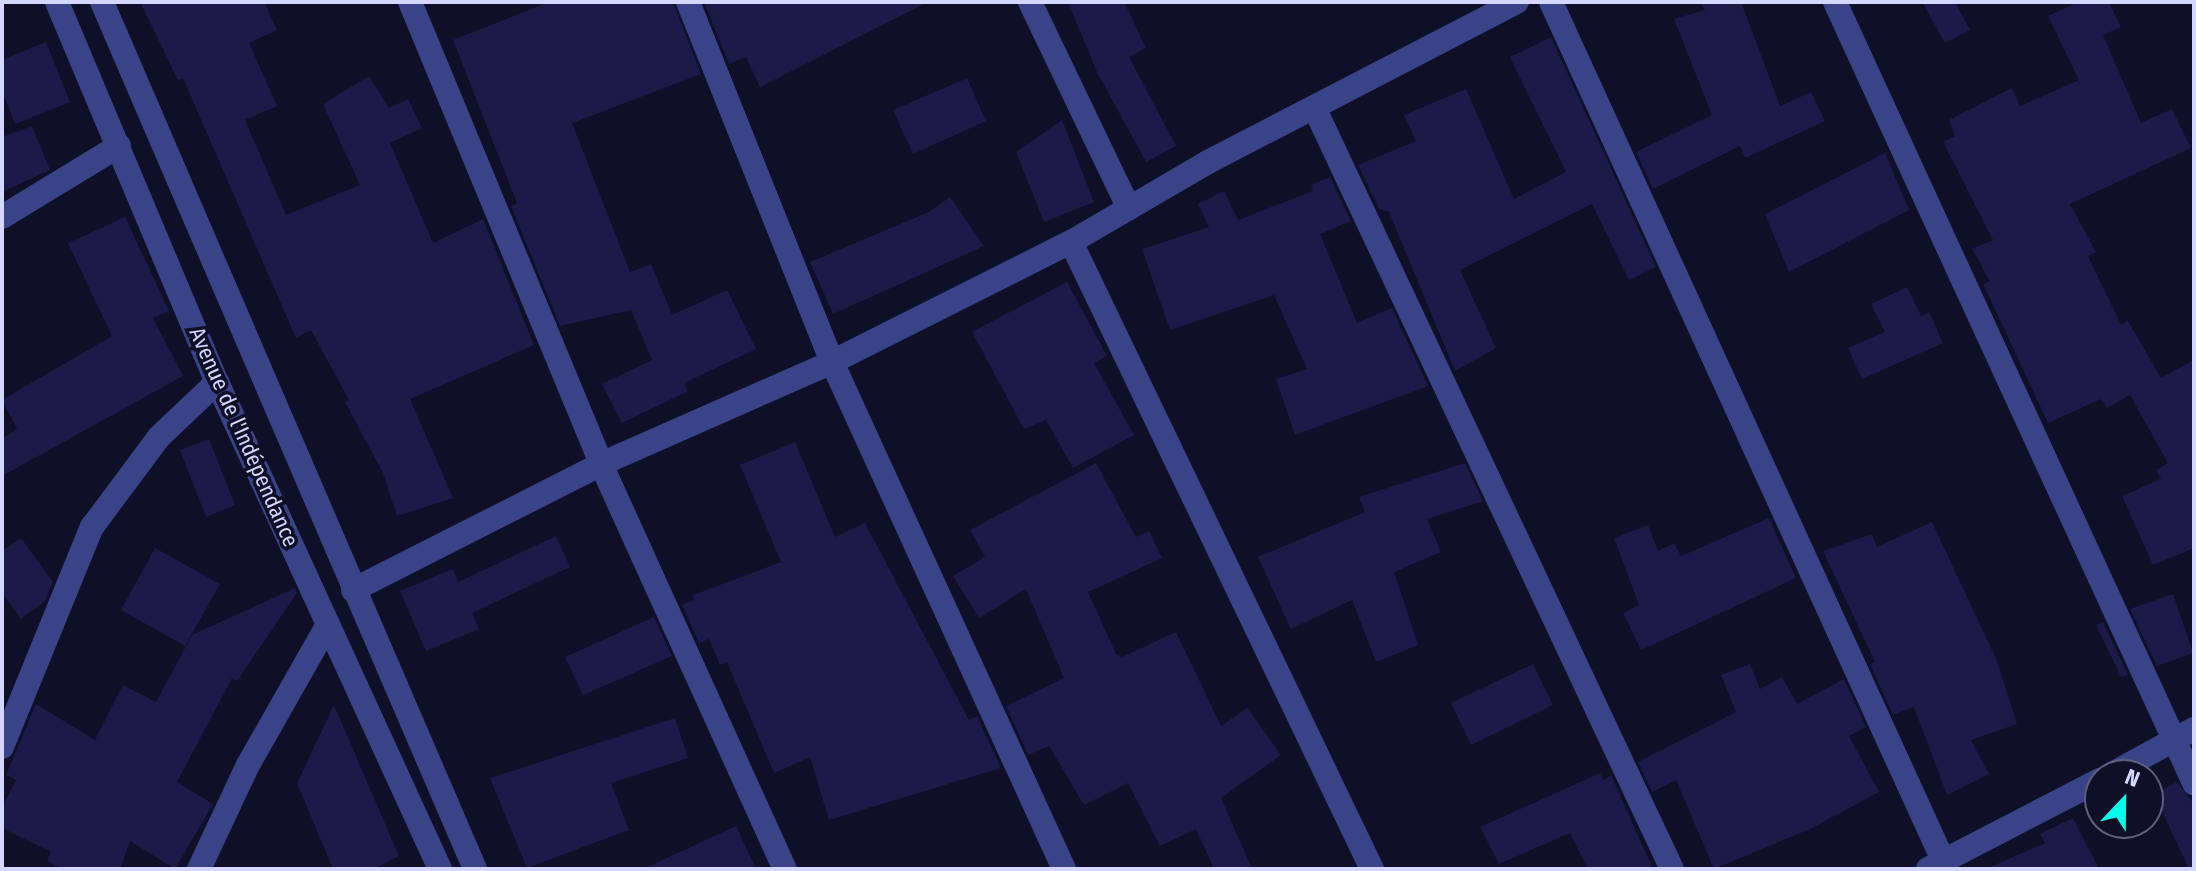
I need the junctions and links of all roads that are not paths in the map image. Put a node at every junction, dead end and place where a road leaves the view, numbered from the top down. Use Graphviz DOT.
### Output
graph roads {
  1 [pos="57,2"];
  2 [pos="102,2"];
  3 [pos="410,2"];
  4 [pos="688,2"];
  5 [pos="1030,2"];
  6 [pos="1517,2"];
  7 [pos="1551,2"];
  8 [pos="1835,2"];
  9 [pos="1314,107"];
  10 [pos="119,146"];
  11 [pos="1129,209"];
  12 [pos="2,217"];
  13 [pos="1071,242"];
  14 [pos="832,362"];
  15 [pos="217,382"];
  16 [pos="601,464"];
  17 [pos="353,590"];
  18 [pos="328,624"];
  19 [pos="2183,734"];
  20 [pos="2,747"];
  21 [pos="2138,759"];
  22 [pos="2194,783"];
  23 [pos="2084,789"];
  24 [pos="1939,866"];
  25 [pos="199,869"];
  26 [pos="440,869"];
  27 [pos="475,869"];
  28 [pos="785,869"];
  29 [pos="1064,869"];
  30 [pos="1372,869"];
  31 [pos="1672,869"];
  1 -- 10 [label="street, Avenue de l'Indépendance"];
  2 -- 17 [label="street, Avenue de l'Indépendance"];
  3 -- 16 [label="street"];
  4 -- 14 [label="street"];
  5 -- 11 [label="street"];
  6 -- 9 [label="street"];
  7 -- 24 [label="street"];
  8 -- 19 [label="street"];
  9 -- 11 [label="street"];
  9 -- 31 [label="street"];
  10 -- 12 [label="street"];
  10 -- 15 [label="street, Avenue de l'Indépendance"];
  11 -- 13 [label="street"];
  13 -- 14 [label="street"];
  13 -- 30 [label="street"];
  14 -- 16 [label="street"];
  14 -- 29 [label="street"];
  15 -- 18 [label="street, Avenue de l'Indépendance"];
  15 -- 20 [label="street"];
  16 -- 17 [label="street"];
  16 -- 28 [label="street"];
  17 -- 27 [label="street, Avenue de l'Indépendance"];
  18 -- 25 [label="street"];
  18 -- 26 [label="street, Avenue de l'Indépendance"];
  19 -- 21 [label="street"];
  19 -- 22 [label="street"];
  23 -- 24 [label="street"];
}
